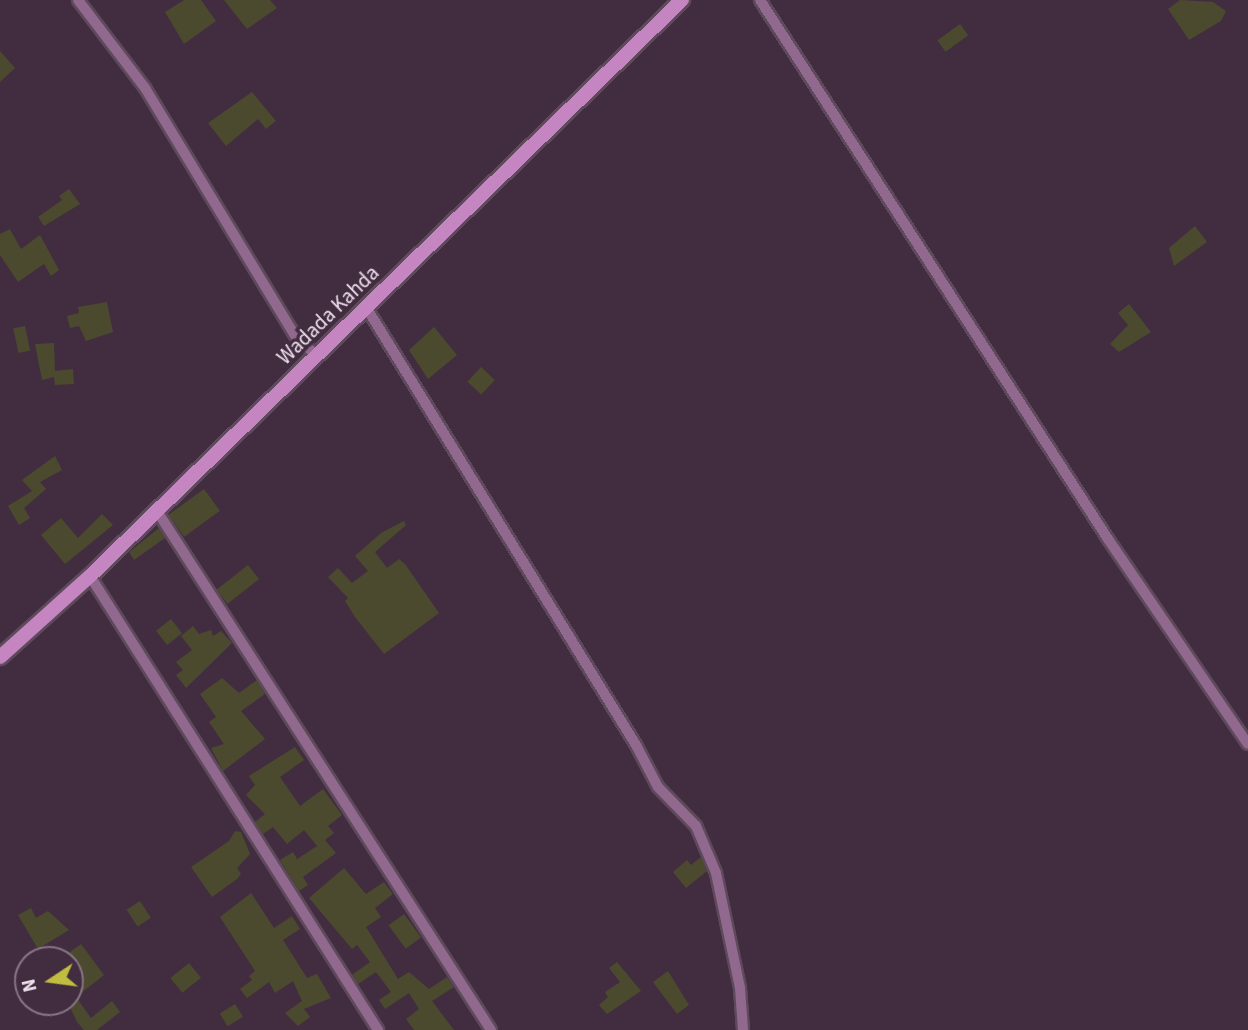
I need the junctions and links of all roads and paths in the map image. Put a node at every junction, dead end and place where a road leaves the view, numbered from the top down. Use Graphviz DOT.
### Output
graph roads {
  1 [pos="78,0"];
  2 [pos="682,0"];
  3 [pos="760,0"];
  4 [pos="366,307"];
  5 [pos="316,355"];
  6 [pos="157,511"];
  7 [pos="90,576"];
  8 [pos="0,657"];
  9 [pos="1248,744"];
  10 [pos="378,1030"];
  11 [pos="491,1030"];
  12 [pos="743,1030"];
  1 -- 5 [label="street"];
  2 -- 4 [label="main road, Wadada Kahda"];
  3 -- 9 [label="street"];
  4 -- 5 [label="main road, Wadada Kahda"];
  4 -- 12 [label="street"];
  5 -- 6 [label="main road, Wadada Kahda"];
  6 -- 7 [label="main road, Wadada Kahda"];
  6 -- 11 [label="street"];
  7 -- 8 [label="main road, Wadada Kahda"];
  7 -- 10 [label="street"];
}
